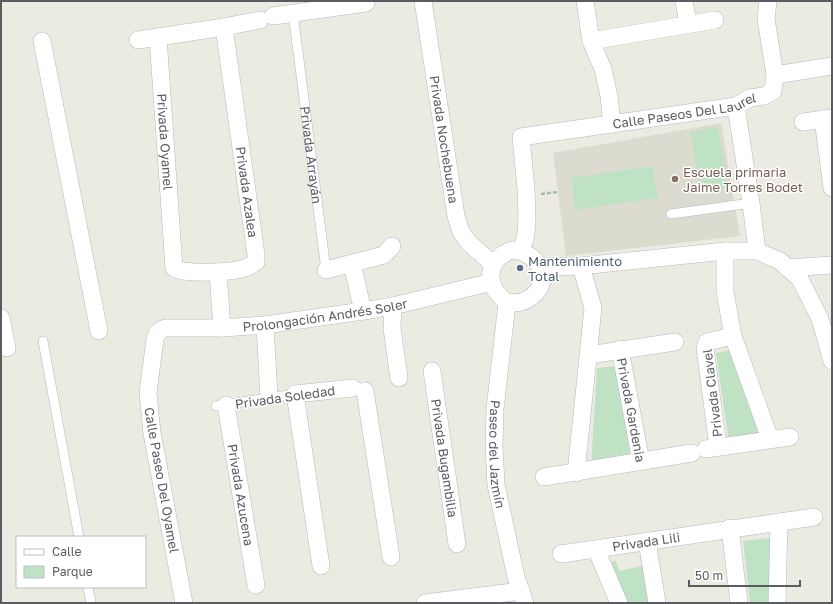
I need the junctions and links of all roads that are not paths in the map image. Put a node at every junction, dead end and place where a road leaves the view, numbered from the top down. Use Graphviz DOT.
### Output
graph roads {
  1 [pos="423,1"];
  2 [pos="585,1"];
  3 [pos="684,1"];
  4 [pos="768,1"];
  5 [pos="371,2"];
  6 [pos="293,13"];
  7 [pos="715,20"];
  8 [pos="688,24"];
  9 [pos="224,27"];
  10 [pos="158,37"];
  11 [pos="138,40"];
  12 [pos="42,41"];
  13 [pos="591,41"];
  14 [pos="832,66"];
  15 [pos="775,75"];
  16 [pos="736,106"];
  17 [pos="827,118"];
  18 [pos="803,122"];
  19 [pos="612,124"];
  20 [pos="832,183"];
  21 [pos="751,203"];
  22 [pos="671,214"];
  23 [pos="392,246"];
  24 [pos="521,251"];
  25 [pos="725,251"];
  26 [pos="757,251"];
  27 [pos="352,264"];
  28 [pos="494,264"];
  29 [pos="832,265"];
  30 [pos="581,266"];
  31 [pos="540,267"];
  32 [pos="787,268"];
  33 [pos="326,270"];
  34 [pos="218,272"];
  35 [pos="492,282"];
  36 [pos="507,303"];
  37 [pos="393,306"];
  38 [pos="363,311"];
  39 [pos="1,318"];
  40 [pos="265,325"];
  41 [pos="222,328"];
  42 [pos="99,331"];
  43 [pos="156,333"];
  44 [pos="732,336"];
  45 [pos="43,341"];
  46 [pos="675,342"];
  47 [pos="7,348"];
  48 [pos="620,349"];
  49 [pos="589,355"];
  50 [pos="832,361"];
  51 [pos="432,371"];
  52 [pos="399,378"];
  53 [pos="295,394"];
  54 [pos="269,397"];
  55 [pos="221,406"];
  56 [pos="790,437"];
  57 [pos="770,439"];
  58 [pos="705,450"];
  59 [pos="641,462"];
  60 [pos="576,473"];
  61 [pos="544,477"];
  62 [pos="814,517"];
  63 [pos="779,522"];
  64 [pos="730,528"];
  65 [pos="79,536"];
  66 [pos="647,541"];
  67 [pos="457,544"];
  68 [pos="596,549"];
  69 [pos="561,554"];
  70 [pos="391,557"];
  71 [pos="321,566"];
  72 [pos="256,585"];
  73 [pos="88,588"];
  74 [pos="523,597"];
  75 [pos="91,603"];
  76 [pos="184,603"];
  77 [pos="425,603"];
  78 [pos="619,603"];
  79 [pos="657,603"];
  80 [pos="739,603"];
  81 [pos="777,603"];
  1 -- 28 [label="street, Privada Nochebuena"];
  2 -- 13 [label="street"];
  3 -- 8 [label="street"];
  4 -- 15 [label="street"];
  5 -- 6 [label="street"];
  6 -- 9 [label="street"];
  6 -- 33 [label="lane, Privada Arrayán"];
  7 -- 8 [label="street"];
  8 -- 13 [label="street"];
  9 -- 10 [label="street"];
  9 -- 34 [label="street, Privada Azalea"];
  10 -- 11 [label="street"];
  10 -- 34 [label="street, Privada Oyamel"];
  12 -- 42 [label="street"];
  13 -- 19 [label="street"];
  14 -- 15 [label="street"];
  15 -- 16 [label="street, Calle Paseos Del Laurel"];
  16 -- 19 [label="street, Calle Paseos Del Laurel"];
  16 -- 21 [label="street"];
  17 -- 18 [label="street"];
  17 -- 20 [label="street"];
  19 -- 24 [label="street, Calle Paseos Del Laurel"];
  21 -- 22 [label="lane"];
  21 -- 26 [label="street"];
  23 -- 27 [label="street, Privada Arrayán"];
  24 -- 28 [label="street"];
  24 -- 31 [label="street"];
  25 -- 26 [label="street"];
  25 -- 30 [label="street"];
  25 -- 44 [label="street"];
  26 -- 32 [label="street"];
  27 -- 33 [label="street, Privada Arrayán"];
  27 -- 38 [label="street"];
  28 -- 35 [label="street"];
  29 -- 32 [label="street"];
  30 -- 31 [label="street"];
  30 -- 49 [label="street"];
  31 -- 36 [label="street"];
  32 -- 50 [label="street"];
  34 -- 41 [label="street"];
  35 -- 36 [label="street"];
  35 -- 37 [label="street, Prolongación Andrés Soler"];
  36 -- 74 [label="street, Paseo del Jazmín"];
  37 -- 38 [label="street, Prolongación Andrés Soler"];
  37 -- 52 [label="street"];
  38 -- 40 [label="street, Prolongación Andrés Soler"];
  39 -- 47 [label="street"];
  40 -- 41 [label="street, Prolongación Andrés Soler"];
  40 -- 54 [label="street"];
  41 -- 43 [label="street, Prolongación Andrés Soler"];
  43 -- 76 [label="street, Calle Paseo Del Oyamel"];
  44 -- 57 [label="street"];
  44 -- 58 [label="street, Privada Clavel"];
  45 -- 65 [label="lane"];
  46 -- 48 [label="street"];
  48 -- 49 [label="street, Privada Gardenia"];
  48 -- 59 [label="street, Privada Gardenia"];
  49 -- 60 [label="street"];
  51 -- 67 [label="street, Privada Bugambilia"];
  53 -- 54 [label="lane, Privada Soledad"];
  53 -- 70 [label="street, Privada Soledad"];
  53 -- 71 [label="street"];
  54 -- 55 [label="lane, Privada Soledad"];
  55 -- 72 [label="street, Privada Azucena"];
  56 -- 57 [label="street, Privada Clavel"];
  57 -- 58 [label="street, Privada Clavel"];
  58 -- 59 [label="street, Privada Clavel"];
  59 -- 60 [label="street, Privada Gardenia"];
  60 -- 61 [label="street, Privada Gardenia"];
  62 -- 63 [label="street, Privada Lili"];
  63 -- 64 [label="street, Privada Lili"];
  63 -- 81 [label="street"];
  64 -- 66 [label="street, Privada Lili"];
  64 -- 80 [label="street"];
  66 -- 68 [label="street, Privada Lili"];
  66 -- 79 [label="street"];
  68 -- 69 [label="street, Privada Lili"];
  68 -- 78 [label="street"];
  73 -- 75 [label="lane"];
  74 -- 77 [label="street"];
}
